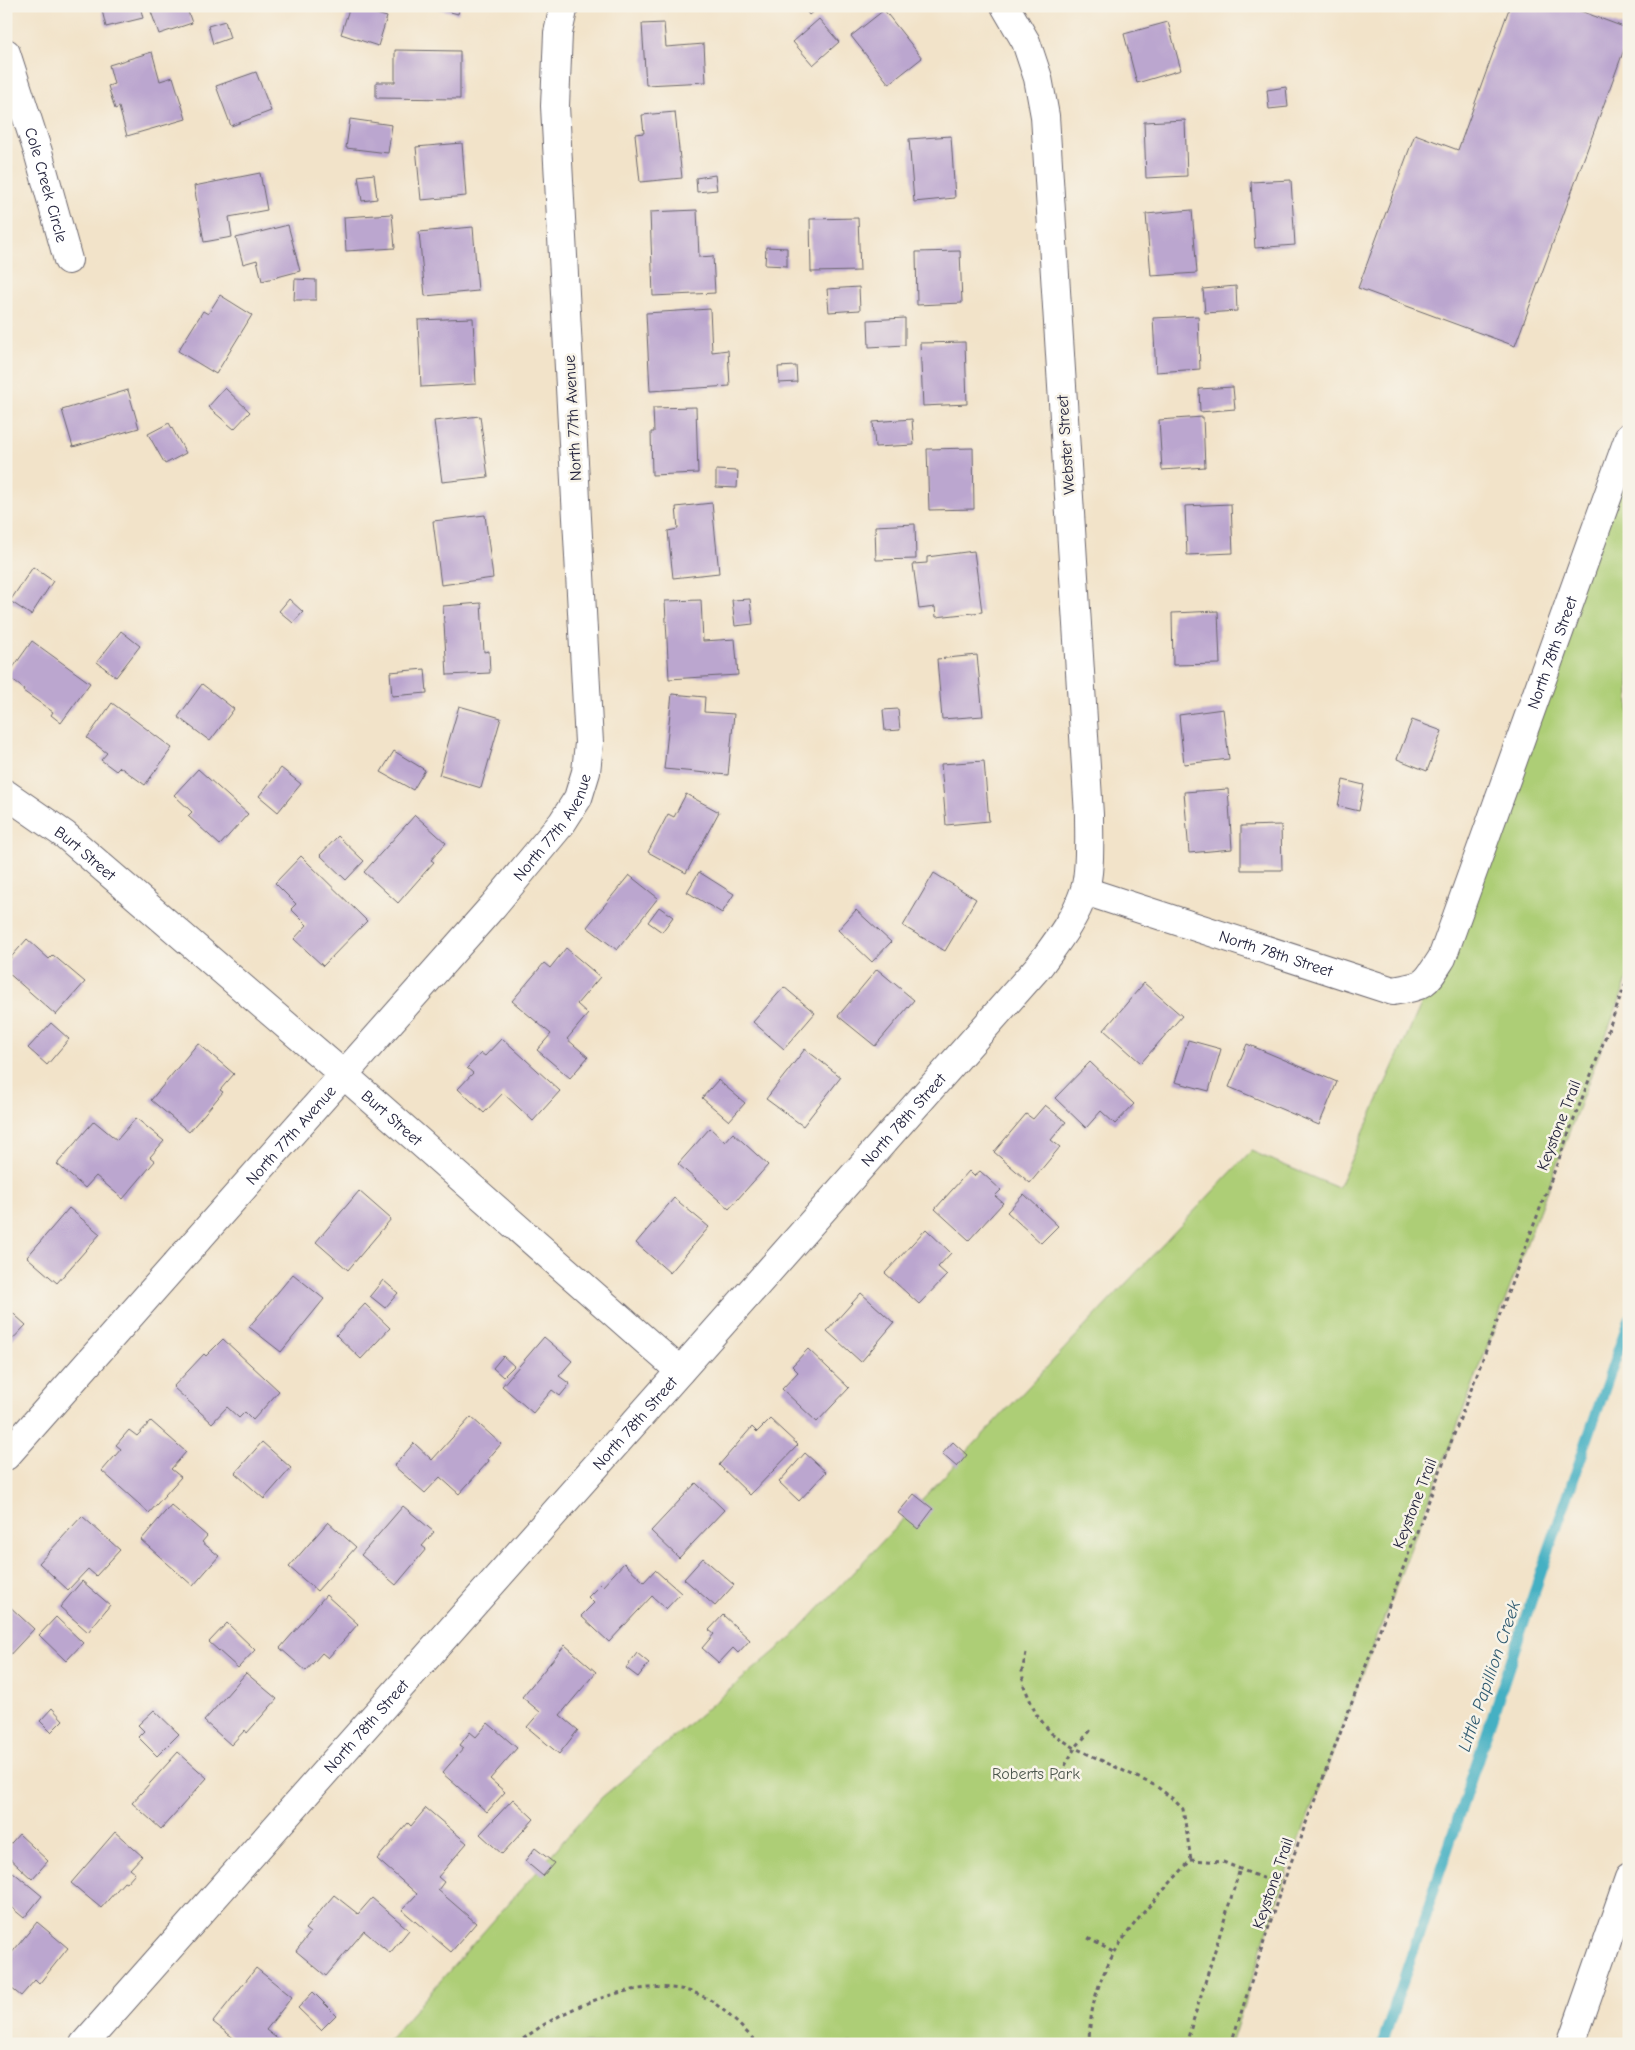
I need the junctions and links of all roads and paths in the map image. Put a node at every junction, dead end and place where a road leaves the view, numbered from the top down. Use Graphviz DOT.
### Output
graph roads {
  1 [pos="564,6"];
  2 [pos="1005,6"];
  3 [pos="6,53"];
  4 [pos="68,260"];
  5 [pos="1629,437"];
  6 [pos="6,794"];
  7 [pos="1084,892"];
  8 [pos="1629,975"];
  9 [pos="344,1075"];
  10 [pos="680,1371"];
  11 [pos="6,1456"];
  12 [pos="1026,1653"];
  13 [pos="1091,1730"];
  14 [pos="1075,1748"];
  15 [pos="1057,1780"];
  16 [pos="1191,1860"];
  17 [pos="1240,1870"];
  18 [pos="1629,1878"];
  19 [pos="1282,1886"];
  20 [pos="1088,1938"];
  21 [pos="1113,1952"];
  22 [pos="84,2044"];
  23 [pos="517,2044"];
  24 [pos="758,2044"];
  25 [pos="1089,2044"];
  26 [pos="1186,2044"];
  27 [pos="1231,2044"];
  28 [pos="1570,2044"];
  1 -- 9 [label="street, North 77th Avenue"];
  2 -- 7 [label="street, Webster Street"];
  3 -- 4 [label="street, Cole Creek Circle"];
  5 -- 7 [label="street, North 78th Street"];
  6 -- 9 [label="street, Burt Street"];
  7 -- 10 [label="street, North 78th Street"];
  8 -- 19 [label="path, Keystone Trail"];
  9 -- 10 [label="street, Burt Street"];
  9 -- 11 [label="street, North 77th Avenue"];
  10 -- 22 [label="street, North 78th Street"];
  12 -- 14 [label="path"];
  13 -- 14 [label="path"];
  14 -- 15 [label="path"];
  14 -- 16 [label="path"];
  16 -- 17 [label="path"];
  16 -- 21 [label="path"];
  17 -- 19 [label="path"];
  17 -- 26 [label="path"];
  18 -- 28 [label="street"];
  19 -- 27 [label="path, Keystone Trail"];
  20 -- 21 [label="path"];
  21 -- 25 [label="path"];
  23 -- 24 [label="path"];
}
